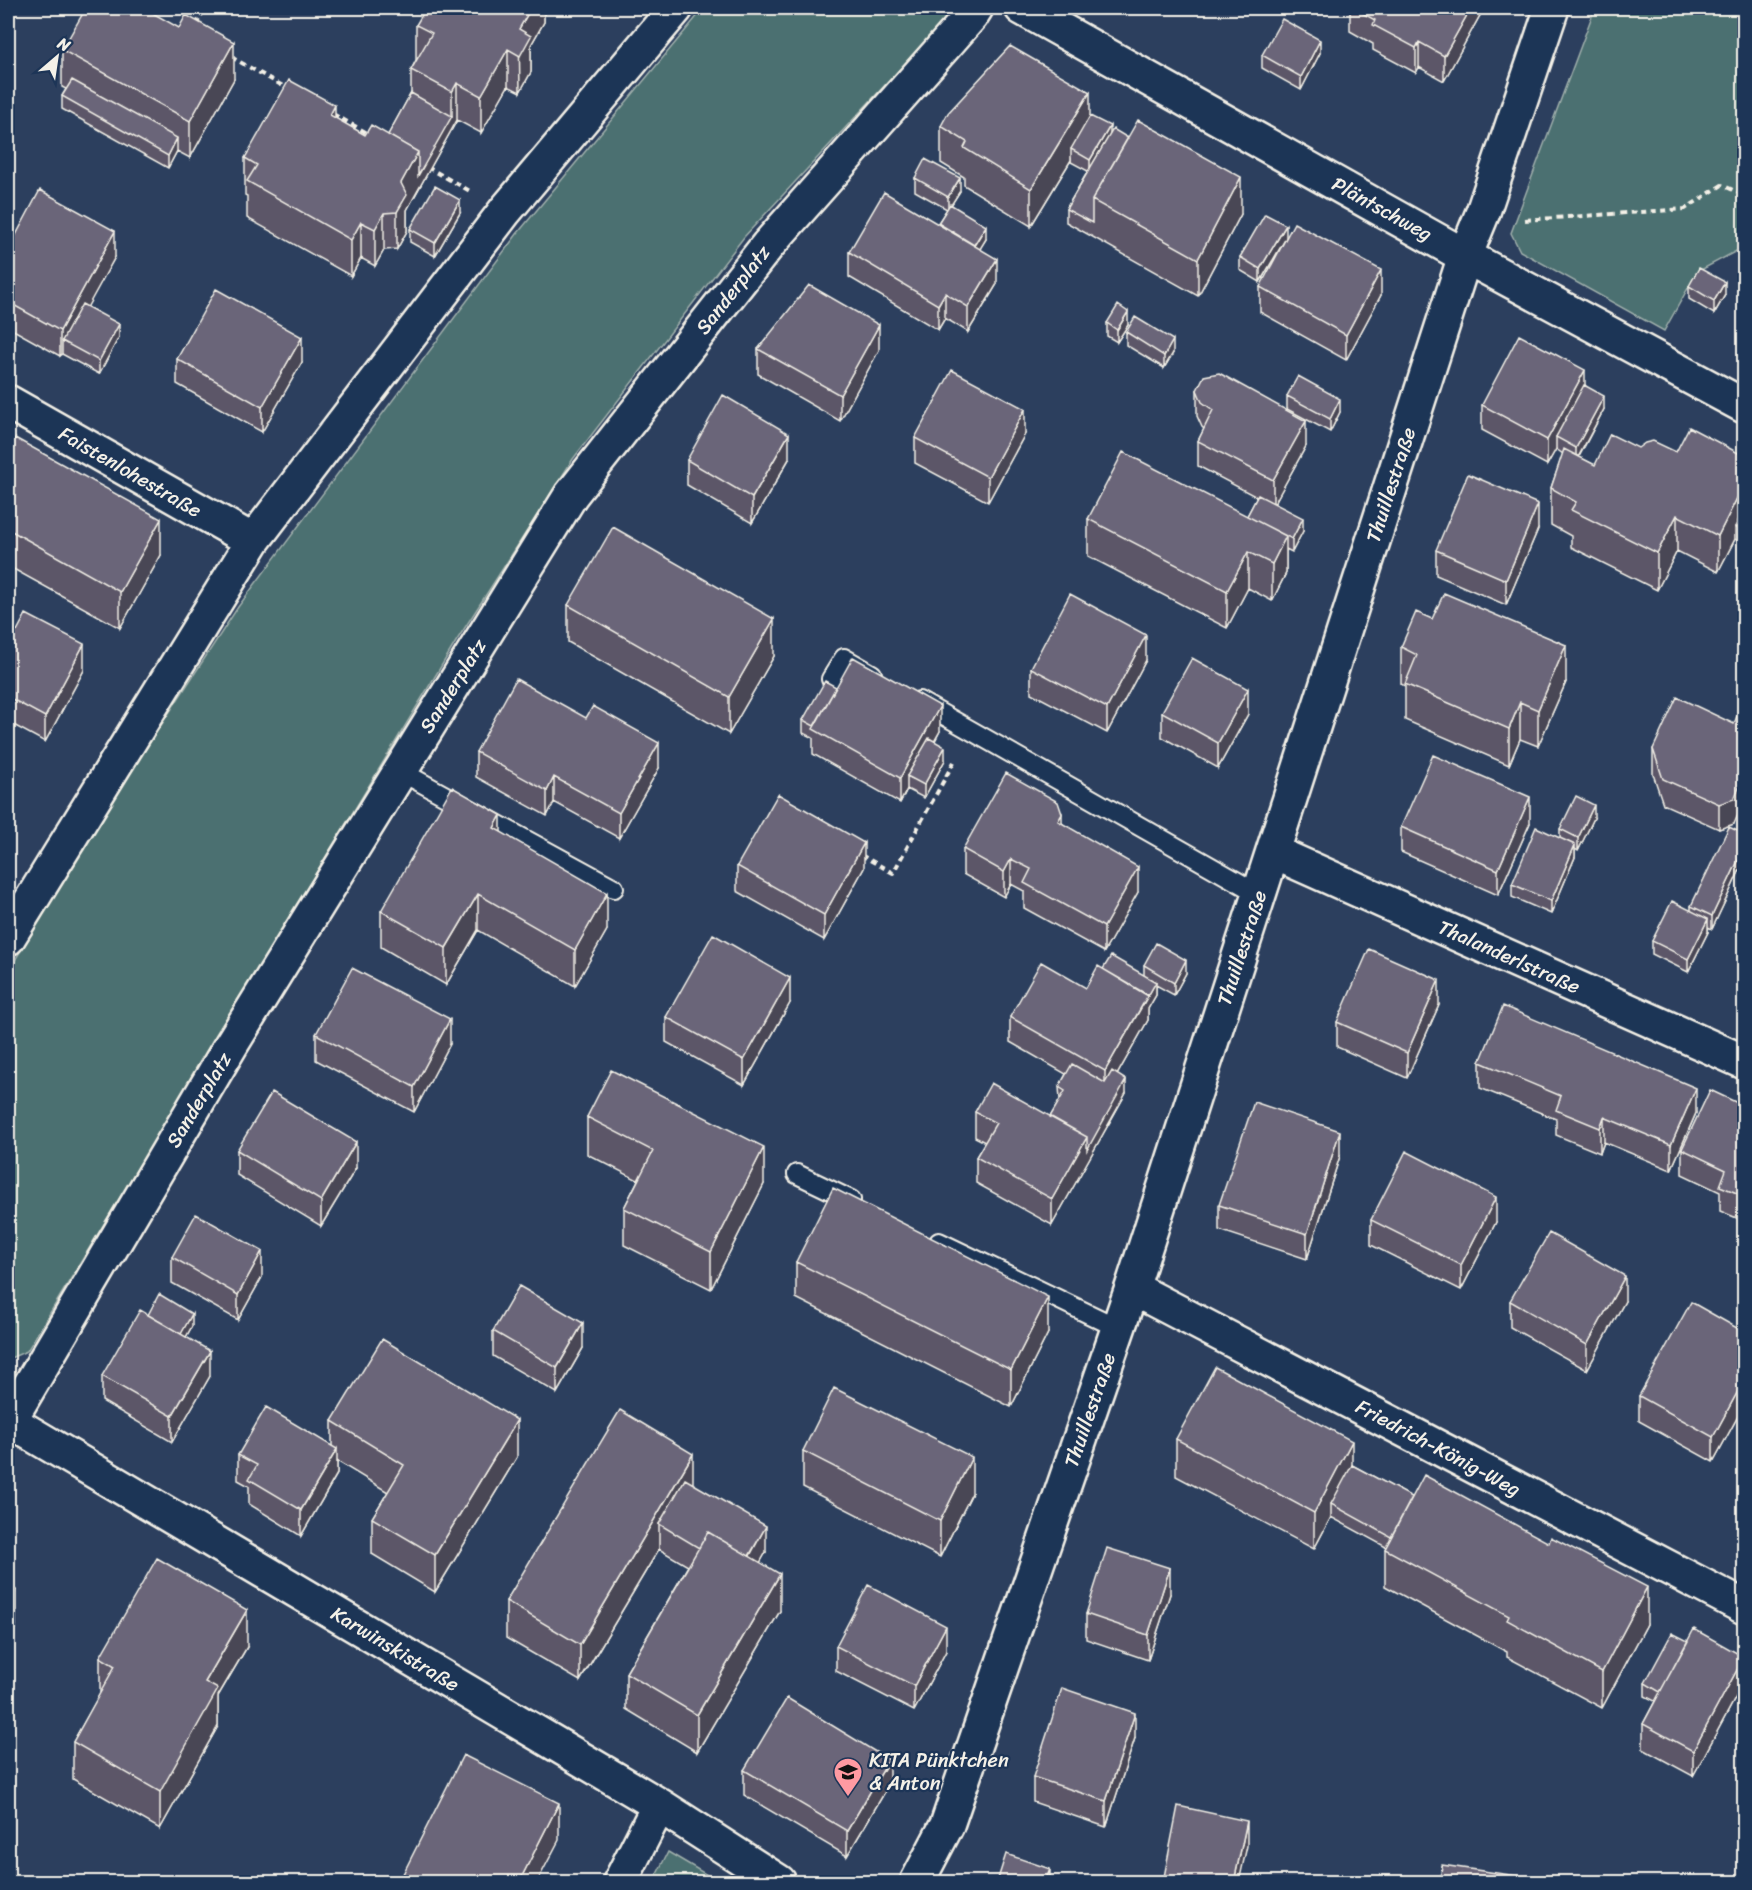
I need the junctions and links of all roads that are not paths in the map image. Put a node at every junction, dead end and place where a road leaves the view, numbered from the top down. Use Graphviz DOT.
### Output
graph roads {
  1 [pos="676,8"];
  2 [pos="976,8"];
  3 [pos="1022,8"];
  4 [pos="1552,8"];
  5 [pos="1465,256"];
  6 [pos="1741,395"];
  7 [pos="8,402"];
  8 [pos="253,541"];
  9 [pos="831,679"];
  10 [pos="883,680"];
  11 [pos="903,692"];
  12 [pos="400,771"];
  13 [pos="1273,852"];
  14 [pos="614,888"];
  15 [pos="1259,894"];
  16 [pos="8,938"];
  17 [pos="1744,1062"];
  18 [pos="797,1174"];
  19 [pos="872,1210"];
  20 [pos="925,1236"];
  21 [pos="1132,1288"];
  22 [pos="1118,1328"];
  23 [pos="8,1421"];
  24 [pos="1744,1607"];
  25 [pos="659,1805"];
  26 [pos="620,1882"];
  27 [pos="779,1882"];
  28 [pos="917,1882"];
  1 -- 8 [label="street"];
  2 -- 12 [label="street, Sanderplatz"];
  3 -- 5 [label="street, Pläntschweg"];
  4 -- 5 [label="street, Thuillestraße"];
  5 -- 6 [label="street, Pläntschweg"];
  5 -- 13 [label="street, Thuillestraße"];
  7 -- 8 [label="street, Faistenlohestraße"];
  8 -- 16 [label="street"];
  9 -- 10 [label="lane"];
  11 -- 15 [label="lane"];
  12 -- 14 [label="lane"];
  12 -- 23 [label="street, Sanderplatz"];
  13 -- 15 [label="street, Thuillestraße"];
  13 -- 17 [label="street, Thalanderlstraße"];
  15 -- 21 [label="street, Thuillestraße"];
  18 -- 19 [label="lane"];
  20 -- 22 [label="lane"];
  21 -- 22 [label="street, Thuillestraße"];
  21 -- 24 [label="street, Friedrich-König-Weg"];
  22 -- 28 [label="street, Thuillestraße"];
  23 -- 25 [label="street, Karwinskistraße"];
  25 -- 26 [label="street"];
  25 -- 27 [label="street, Karwinskistraße"];
}
